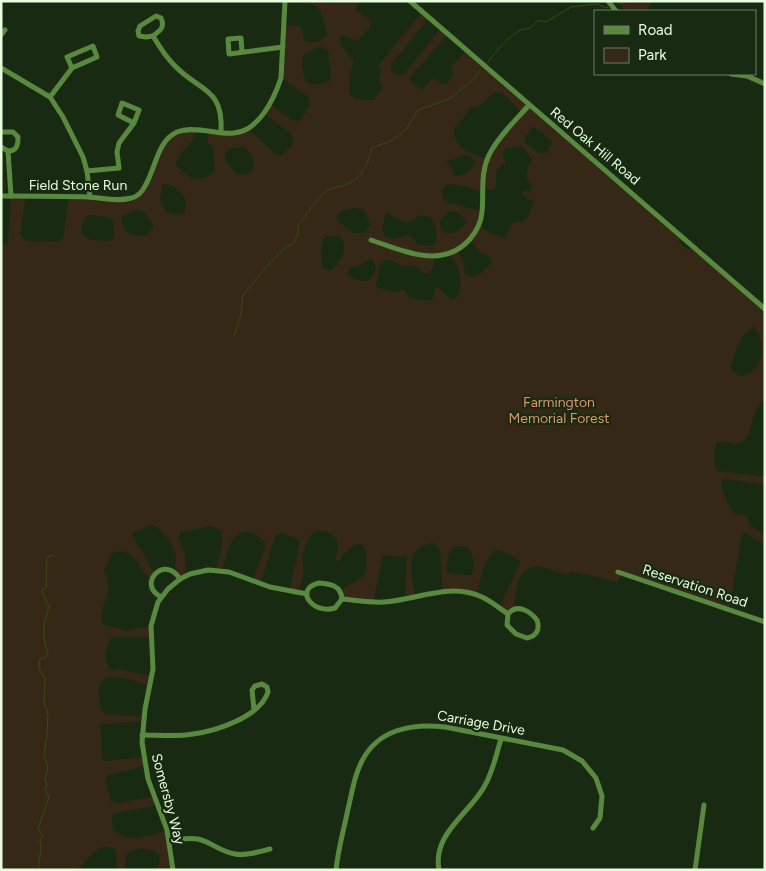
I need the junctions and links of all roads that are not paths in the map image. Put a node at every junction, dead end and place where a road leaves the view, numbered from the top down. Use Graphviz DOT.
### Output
graph roads {
  1 [pos="285,1"];
  2 [pos="410,1"];
  3 [pos="153,36"];
  4 [pos="283,47"];
  5 [pos="242,52"];
  6 [pos="1,68"];
  7 [pos="72,68"];
  8 [pos="739,75"];
  9 [pos="765,84"];
  10 [pos="50,97"];
  11 [pos="529,105"];
  12 [pos="134,123"];
  13 [pos="1,132"];
  14 [pos="221,132"];
  15 [pos="1,147"];
  16 [pos="8,151"];
  17 [pos="87,171"];
  18 [pos="1,196"];
  19 [pos="11,196"];
  20 [pos="90,197"];
  21 [pos="371,240"];
  22 [pos="765,309"];
  23 [pos="618,572"];
  24 [pos="180,579"];
  25 [pos="307,594"];
  26 [pos="161,597"];
  27 [pos="342,599"];
  28 [pos="508,614"];
  29 [pos="765,622"];
  30 [pos="254,710"];
  31 [pos="142,735"];
  32 [pos="501,739"];
  33 [pos="704,805"];
  34 [pos="593,828"];
  35 [pos="170,841"];
  36 [pos="270,849"];
  37 [pos="173,870"];
  38 [pos="336,870"];
  39 [pos="439,870"];
  40 [pos="695,870"];
  1 -- 4 [label="street, Field Stone Run"];
  2 -- 11 [label="street, Red Oak Hill Road"];
  3 -- 3 [label="street"];
  3 -- 14 [label="street"];
  4 -- 5 [label="street"];
  4 -- 14 [label="street, Field Stone Run"];
  6 -- 10 [label="street"];
  7 -- 7 [label="street"];
  7 -- 10 [label="street"];
  8 -- 9 [label="street"];
  10 -- 17 [label="street"];
  11 -- 21 [label="street"];
  11 -- 22 [label="street, Red Oak Hill Road"];
  12 -- 17 [label="street"];
  13 -- 16 [label="street"];
  14 -- 20 [label="street, Field Stone Run"];
  15 -- 16 [label="street"];
  16 -- 19 [label="street"];
  17 -- 20 [label="street"];
  18 -- 19 [label="street, Field Stone Run"];
  19 -- 20 [label="street, Field Stone Run"];
  23 -- 29 [label="street, Reservation Road"];
  24 -- 25 [label="street, Somersby Way"];
  24 -- 26 [label="street, Somersby Way"];
  24 -- 26 [label="street"];
  25 -- 27 [label="street"];
  25 -- 27 [label="street"];
  26 -- 31 [label="street, Somersby Way"];
  27 -- 28 [label="street"];
  28 -- 28 [label="street"];
  30 -- 30 [label="street"];
  30 -- 31 [label="street"];
  31 -- 35 [label="street, Somersby Way"];
  32 -- 34 [label="street, Carriage Drive"];
  32 -- 38 [label="street, Carriage Drive"];
  32 -- 39 [label="street"];
  33 -- 40 [label="street"];
  35 -- 36 [label="street"];
  35 -- 37 [label="street, Somersby Way"];
}
